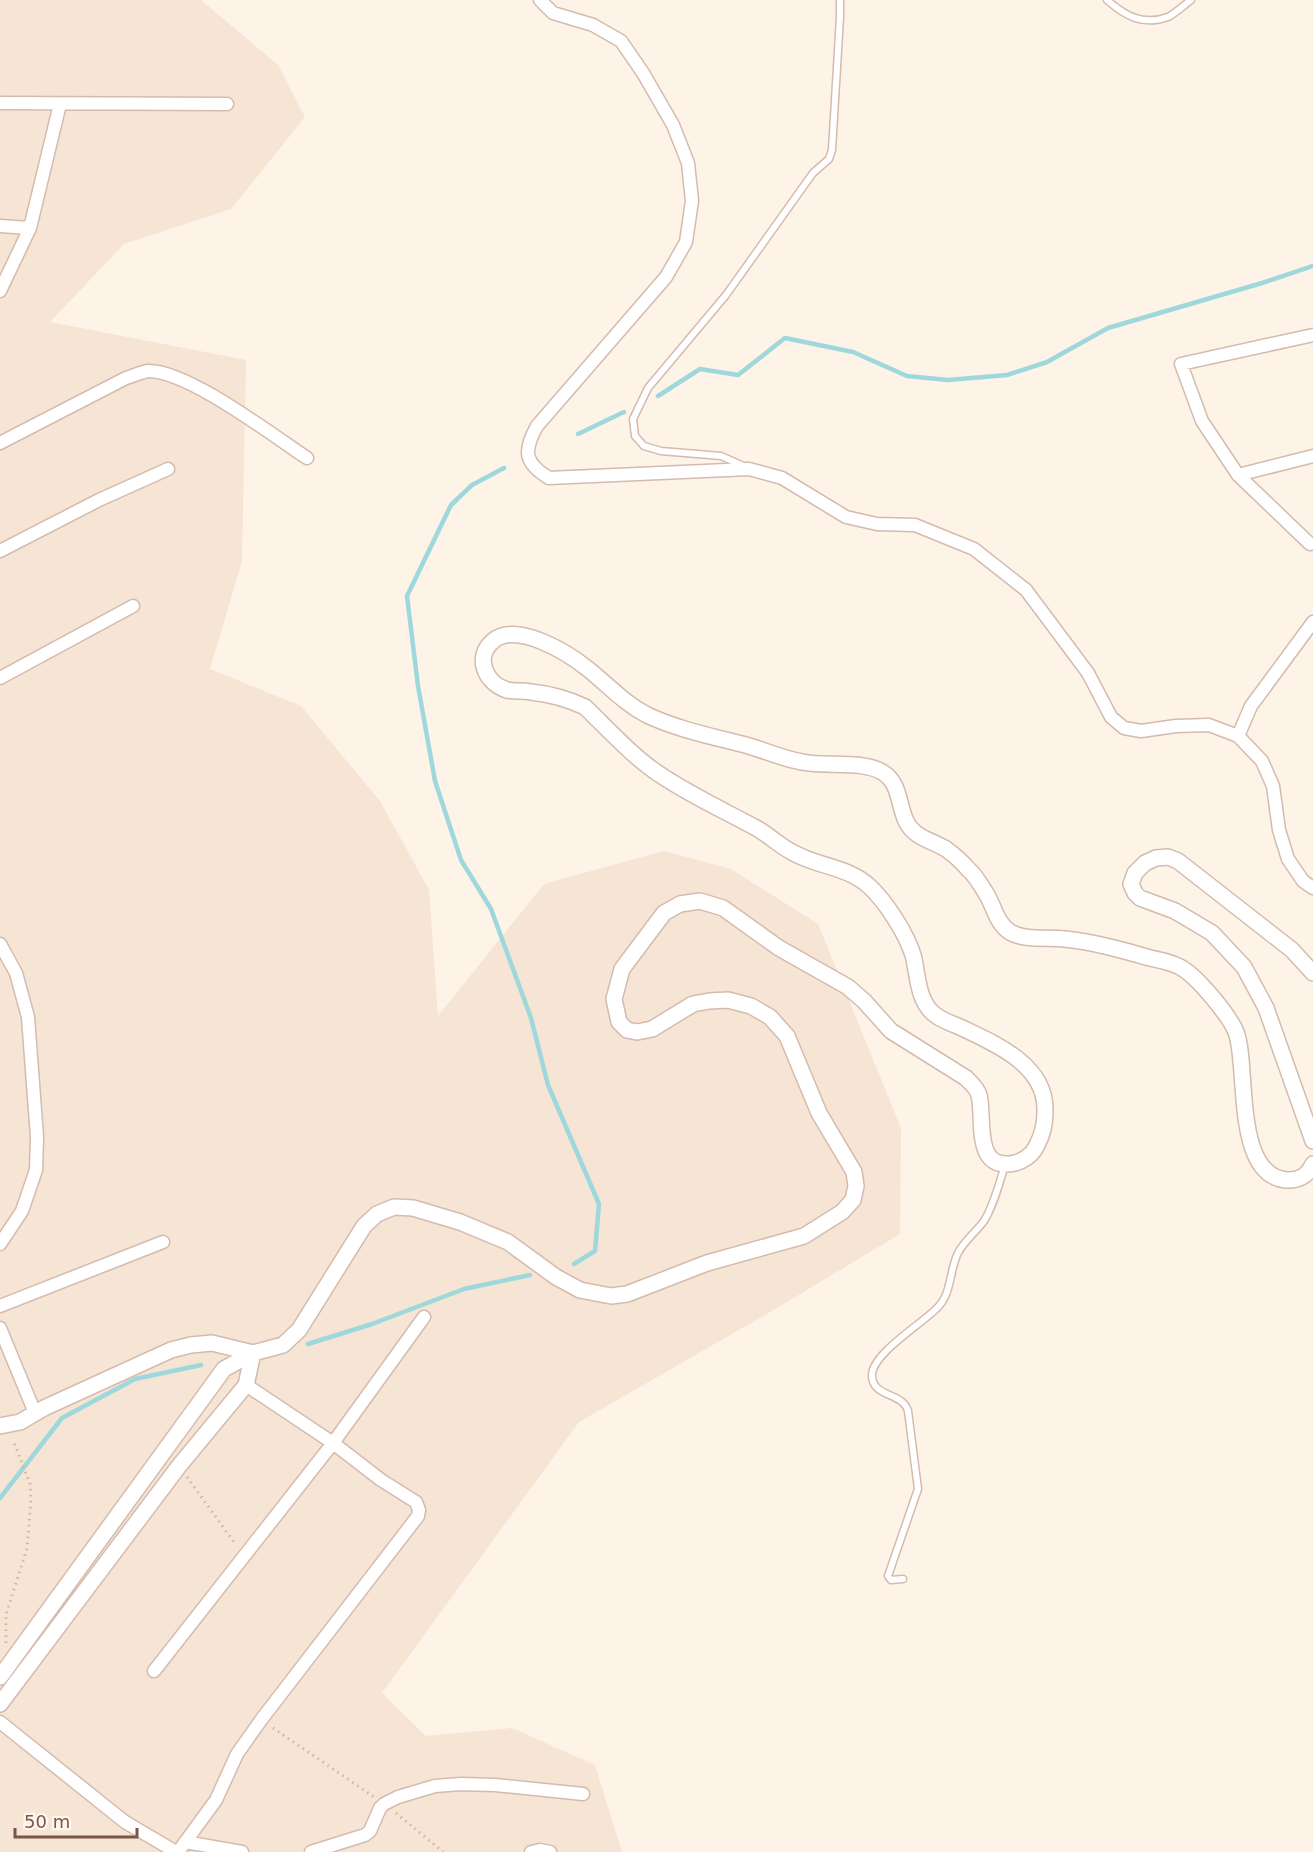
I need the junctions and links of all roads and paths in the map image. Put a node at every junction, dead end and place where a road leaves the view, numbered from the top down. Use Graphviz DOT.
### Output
graph roads {
  1 [pos="540,0"];
  2 [pos="840,0"];
  3 [pos="1107,0"];
  4 [pos="1191,0"];
  5 [pos="0,103"];
  6 [pos="60,104"];
  7 [pos="227,104"];
  8 [pos="0,226"];
  9 [pos="30,228"];
  10 [pos="0,291"];
  11 [pos="1313,335"];
  12 [pos="0,443"];
  13 [pos="1313,456"];
  14 [pos="307,458"];
  15 [pos="168,469"];
  16 [pos="749,469"];
  17 [pos="1238,475"];
  18 [pos="1310,544"];
  19 [pos="0,550"];
  20 [pos="133,606"];
  21 [pos="1313,622"];
  22 [pos="0,678"];
  23 [pos="1238,736"];
  24 [pos="1313,888"];
  25 [pos="0,944"];
  26 [pos="1313,973"];
  27 [pos="1313,1141"];
  28 [pos="1313,1164"];
  29 [pos="1005,1165"];
  30 [pos="163,1242"];
  31 [pos="0,1244"];
  32 [pos="0,1306"];
  33 [pos="424,1317"];
  34 [pos="0,1328"];
  35 [pos="253,1353"];
  36 [pos="246,1384"];
  37 [pos="35,1413"];
  38 [pos="3,1425"];
  39 [pos="333,1443"];
  40 [pos="179,1466"];
  41 [pos="244,1556"];
  42 [pos="903,1579"];
  43 [pos="5,1671"];
  44 [pos="154,1671"];
  45 [pos="0,1704"];
  46 [pos="261,1720"];
  47 [pos="0,1722"];
  48 [pos="583,1794"];
  49 [pos="384,1804"];
  50 [pos="180,1849"];
  51 [pos="242,1852"];
  52 [pos="311,1852"];
  53 [pos="444,1852"];
  54 [pos="531,1852"];
  55 [pos="550,1852"];
  1 -- 16 [label="street"];
  2 -- 16 [label="lane"];
  3 -- 4 [label="lane"];
  5 -- 6 [label="street"];
  6 -- 7 [label="street"];
  6 -- 9 [label="street"];
  8 -- 9 [label="street"];
  9 -- 10 [label="street"];
  11 -- 17 [label="street"];
  12 -- 14 [label="street"];
  13 -- 17 [label="street"];
  15 -- 19 [label="street"];
  16 -- 23 [label="street"];
  17 -- 18 [label="street"];
  20 -- 22 [label="street"];
  21 -- 23 [label="street"];
  23 -- 24 [label="street"];
  25 -- 31 [label="street"];
  26 -- 27 [label="street"];
  28 -- 29 [label="street"];
  29 -- 35 [label="street"];
  29 -- 42 [label="lane"];
  30 -- 32 [label="street"];
  33 -- 39 [label="street"];
  34 -- 37 [label="street"];
  35 -- 36 [label="street"];
  35 -- 37 [label="street"];
  35 -- 43 [label="street"];
  36 -- 39 [label="street"];
  36 -- 40 [label="street"];
  37 -- 38 [label="street"];
  38 -- 43 [label="path"];
  39 -- 41 [label="street"];
  39 -- 46 [label="street"];
  40 -- 41 [label="path"];
  40 -- 45 [label="street"];
  41 -- 44 [label="street"];
  46 -- 49 [label="path"];
  46 -- 50 [label="street"];
  47 -- 50 [label="street"];
  48 -- 49 [label="street"];
  49 -- 52 [label="street"];
  49 -- 53 [label="path"];
  50 -- 51 [label="street"];
  54 -- 55 [label="street"];
}
